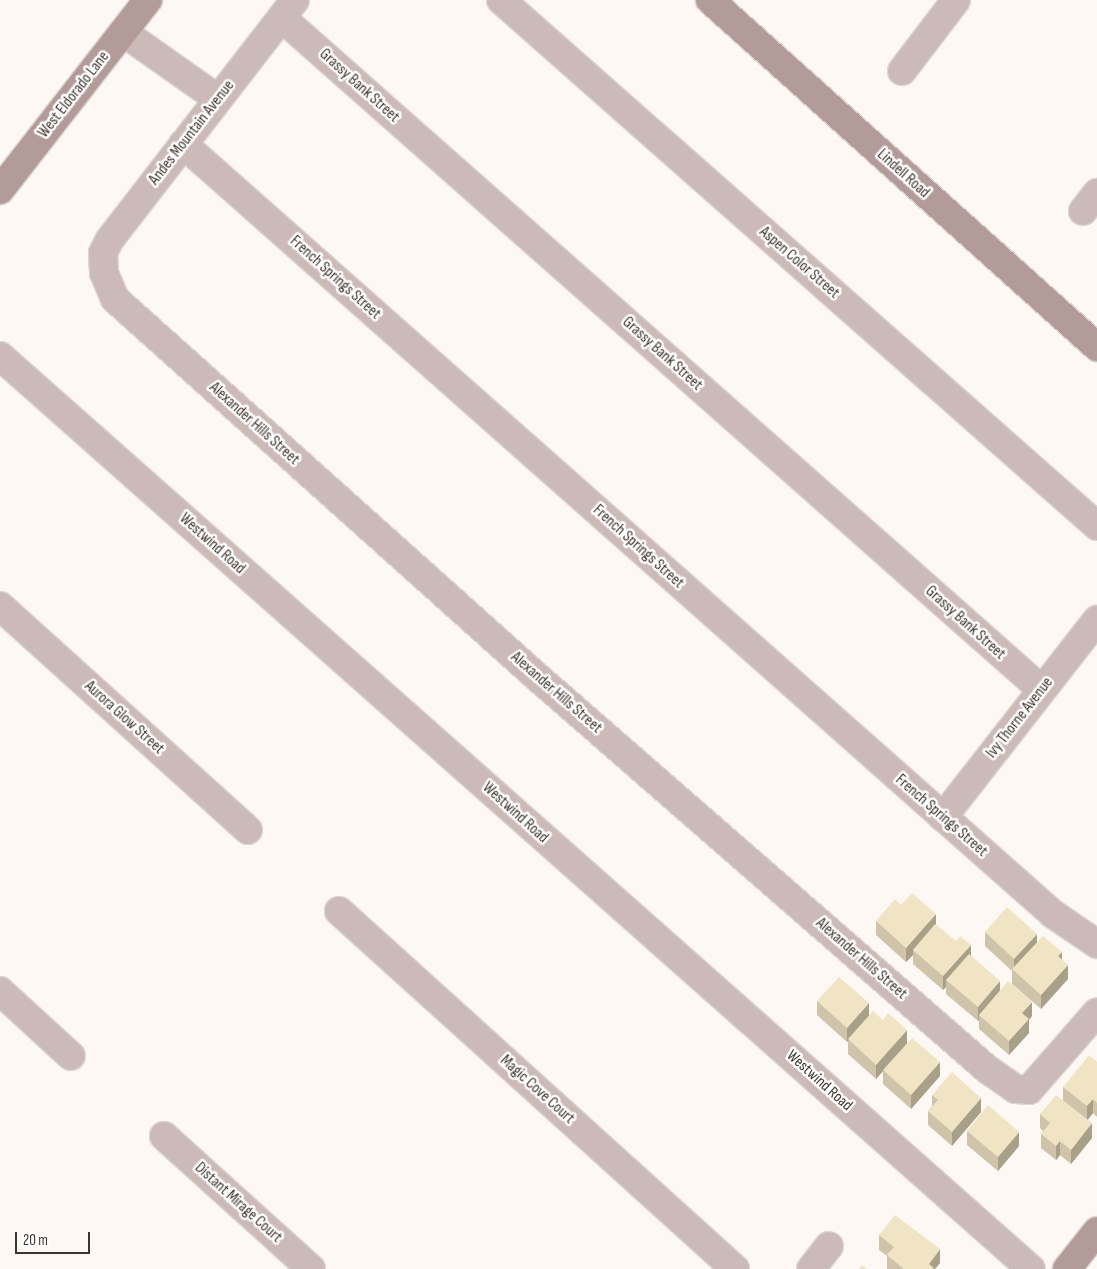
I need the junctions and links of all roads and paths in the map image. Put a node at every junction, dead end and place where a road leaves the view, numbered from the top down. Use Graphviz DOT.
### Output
graph roads {
  1 [pos="148,0"];
  2 [pos="502,0"];
  3 [pos="710,0"];
  4 [pos="956,0"];
  5 [pos="289,9"];
  6 [pos="123,32"];
  7 [pos="902,71"];
  8 [pos="218,99"];
  9 [pos="183,144"];
  10 [pos="0,190"];
  11 [pos="104,273"];
  12 [pos="1097,347"];
  13 [pos="0,356"];
  14 [pos="1097,526"];
  15 [pos="0,606"];
  16 [pos="1097,620"];
  17 [pos="1042,690"];
  18 [pos="943,817"];
  19 [pos="248,830"];
  20 [pos="339,911"];
  21 [pos="1097,944"];
  22 [pos="0,991"];
  23 [pos="1097,1012"];
  24 [pos="71,1056"];
  25 [pos="164,1136"];
  26 [pos="1097,1231"];
  27 [pos="829,1246"];
  28 [pos="311,1269"];
  29 [pos="735,1269"];
  30 [pos="811,1269"];
  31 [pos="1031,1269"];
  32 [pos="1067,1269"];
  1 -- 6 [label="street, West Eldorado Lane"];
  2 -- 14 [label="street, Aspen Color Street"];
  3 -- 12 [label="street, Lindell Road"];
  4 -- 7 [label="street"];
  5 -- 8 [label="street, Andes Mountain Avenue"];
  5 -- 17 [label="street, Grassy Bank Street"];
  6 -- 8 [label="street"];
  6 -- 10 [label="street, West Eldorado Lane"];
  8 -- 9 [label="street, Andes Mountain Avenue"];
  9 -- 11 [label="street, Andes Mountain Avenue"];
  9 -- 18 [label="street, French Springs Street"];
  11 -- 23 [label="street, Alexander Hills Street"];
  13 -- 31 [label="street, Westwind Road"];
  15 -- 19 [label="street, Aurora Glow Street"];
  16 -- 17 [label="street, Ivy Thorne Avenue"];
  17 -- 18 [label="street, Ivy Thorne Avenue"];
  18 -- 21 [label="street, French Springs Street"];
  20 -- 29 [label="street, Magic Cove Court"];
  22 -- 24 [label="street"];
  25 -- 28 [label="street, Distant Mirage Court"];
  26 -- 32 [label="street"];
  27 -- 30 [label="street"];
}
